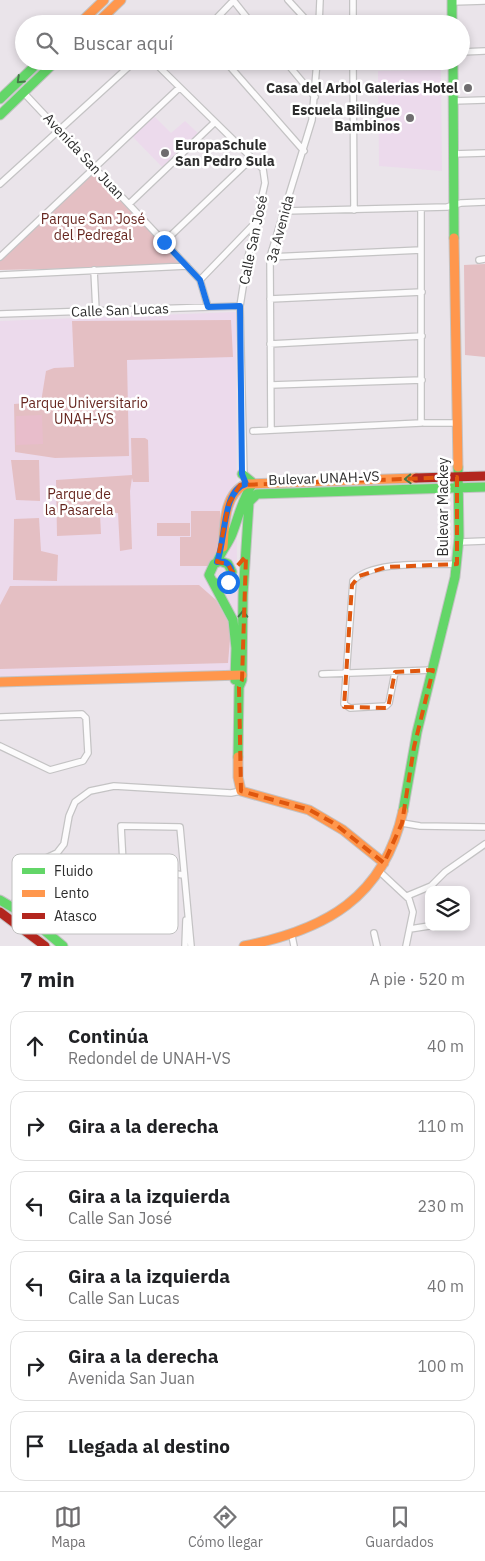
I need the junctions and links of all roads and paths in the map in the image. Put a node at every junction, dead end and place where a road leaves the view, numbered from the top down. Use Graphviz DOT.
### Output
graph roads {
  1 [pos="104,0"];
  2 [pos="121,0"];
  3 [pos="233,0"];
  4 [pos="288,0"];
  5 [pos="320,0"];
  6 [pos="353,0"];
  7 [pos="452,1"];
  8 [pos="485,1"];
  9 [pos="88,15"];
  10 [pos="105,15"];
  11 [pos="219,15"];
  12 [pos="245,15"];
  13 [pos="302,15"];
  14 [pos="319,15"];
  15 [pos="353,15"];
  16 [pos="452,15"];
  17 [pos="470,52"];
  18 [pos="485,52"];
  19 [pos="31,70"];
  20 [pos="49,70"];
  21 [pos="125,70"];
  22 [pos="162,70"];
  23 [pos="233,70"];
  24 [pos="292,70"];
  25 [pos="316,70"];
  26 [pos="353,70"];
  27 [pos="453,70"];
  28 [pos="179,88"];
  29 [pos="27,96"];
  30 [pos="315,97"];
  31 [pos="0,99"];
  32 [pos="485,100"];
  33 [pos="453,101"];
  34 [pos="0,115"];
  35 [pos="214,123"];
  36 [pos="59,130"];
  37 [pos="304,151"];
  38 [pos="485,153"];
  39 [pos="453,154"];
  40 [pos="251,159"];
  41 [pos="95,168"];
  42 [pos="0,184"];
  43 [pos="485,202"];
  44 [pos="129,204"];
  45 [pos="455,205"];
  46 [pos="421,208"];
  47 [pos="354,210"];
  48 [pos="284,211"];
  49 [pos="256,221"];
  50 [pos="164,242"];
  51 [pos="421,250"];
  52 [pos="0,256"];
  53 [pos="270,257"];
  54 [pos="187,266"];
  55 [pos="94,270"];
  56 [pos="0,275"];
  57 [pos="200,280"];
  58 [pos="422,292"];
  59 [pos="270,299"];
  60 [pos="240,306"];
  61 [pos="208,307"];
  62 [pos="96,311"];
  63 [pos="0,314"];
  64 [pos="422,336"];
  65 [pos="270,344"];
  66 [pos="422,380"];
  67 [pos="271,386"];
  68 [pos="423,422"];
  69 [pos="456,423"];
  70 [pos="271,430"];
  71 [pos="248,431"];
  72 [pos="242,474"];
  73 [pos="485,476"];
  74 [pos="457,478"];
  75 [pos="250,484"];
  76 [pos="485,486"];
  77 [pos="458,488"];
  78 [pos="247,539"];
  79 [pos="485,540"];
  80 [pos="459,542"];
  81 [pos="217,562"];
  82 [pos="457,564"];
  83 [pos="232,575"];
  84 [pos="213,582"];
  85 [pos="243,594"];
  86 [pos="433,670"];
  87 [pos="395,672"];
  88 [pos="346,673"];
  89 [pos="322,674"];
  90 [pos="239,679"];
  91 [pos="0,682"];
  92 [pos="30,683"];
  93 [pos="0,687"];
  94 [pos="0,716"];
  95 [pos="0,746"];
  96 [pos="241,792"];
  97 [pos="402,823"];
  98 [pos="485,827"];
  99 [pos="485,844"];
  100 [pos="55,854"];
  101 [pos="123,854"];
  102 [pos="381,867"];
  103 [pos="178,874"];
  104 [pos="183,875"];
  105 [pos="407,896"];
  106 [pos="0,912"];
  107 [pos="12,921"];
  108 [pos="425,927"];
  109 [pos="410,929"];
  110 [pos="374,933"];
  111 [pos="29,934"];
  112 [pos="51,934"];
  113 [pos="293,941"];
  114 [pos="188,943"];
  115 [pos="45,946"];
  116 [pos="64,946"];
  117 [pos="244,946"];
  118 [pos="377,946"];
  119 [pos="406,946"];
  1 -- 9 [label="main road"];
  2 -- 10 [label="main road"];
  3 -- 11 [label="street"];
  3 -- 12 [label="street"];
  4 -- 13 [label="street"];
  5 -- 14 [label="street"];
  6 -- 15 [label="street"];
  7 -- 8 [label="street"];
  7 -- 16 [label="main road"];
  17 -- 18 [label="street"];
  19 -- 31 [label="main road, one-way"];
  20 -- 29 [label="main road"];
  21 -- 36 [label="street"];
  22 -- 28 [label="street"];
  23 -- 37 [label="street"];
  24 -- 30 [label="street"];
  25 -- 30 [label="street, 3a Avenida"];
  26 -- 47 [label="street"];
  27 -- 33 [label="main road, Bulevar Mackey"];
  28 -- 35 [label="street"];
  28 -- 41 [label="street"];
  29 -- 34 [label="main road"];
  29 -- 36 [label="street, Avenida San Juan"];
  30 -- 37 [label="street, 3a Avenida"];
  32 -- 33 [label="street"];
  33 -- 39 [label="main road, Bulevar Mackey"];
  35 -- 40 [label="street"];
  35 -- 44 [label="street"];
  36 -- 41 [label="street, Avenida San Juan"];
  36 -- 42 [label="street"];
  37 -- 48 [label="street, 3a Avenida"];
  38 -- 39 [label="street"];
  39 -- 45 [label="main road, Bulevar Mackey"];
  40 -- 49 [label="street, Calle San José"];
  40 -- 50 [label="street"];
  41 -- 44 [label="street, Avenida San Juan"];
  41 -- 52 [label="street"];
  43 -- 45 [label="street"];
  44 -- 50 [label="street, Avenida San Juan"];
  45 -- 46 [label="street"];
  45 -- 69 [label="main road, Bulevar Mackey"];
  46 -- 47 [label="street"];
  46 -- 51 [label="street"];
  47 -- 48 [label="street"];
  48 -- 53 [label="street, 3a Avenida"];
  49 -- 57 [label="street"];
  49 -- 60 [label="street, Calle San José"];
  50 -- 54 [label="street, Avenida San Juan"];
  51 -- 53 [label="street"];
  51 -- 58 [label="street"];
  53 -- 59 [label="street, 3a Avenida"];
  54 -- 55 [label="street"];
  54 -- 57 [label="street, Avenida San Juan"];
  55 -- 56 [label="street"];
  55 -- 62 [label="street"];
  57 -- 61 [label="street, Avenida San Juan"];
  58 -- 59 [label="street"];
  58 -- 64 [label="street"];
  59 -- 65 [label="street, 3a Avenida"];
  60 -- 61 [label="street, Calle San Lucas"];
  60 -- 71 [label="street, Calle San José"];
  61 -- 62 [label="street, Calle San Lucas"];
  62 -- 63 [label="street, Calle San Lucas"];
  64 -- 65 [label="street"];
  64 -- 66 [label="street"];
  65 -- 67 [label="street, 3a Avenida"];
  66 -- 67 [label="street"];
  66 -- 68 [label="street"];
  67 -- 70 [label="street, 3a Avenida"];
  68 -- 69 [label="street"];
  68 -- 70 [label="street"];
  69 -- 74 [label="main road, Bulevar Mackey"];
  70 -- 71 [label="street"];
  71 -- 72 [label="street, Calle San José"];
  72 -- 75 [label="main road"];
  73 -- 74 [label="main road, Bulevar UNAH-VS"];
  74 -- 75 [label="main road, Bulevar UNAH-VS, one-way"];
  74 -- 77 [label="main road, Bulevar Mackey"];
  75 -- 81 [label="main road, Bulevar UNAH-VS"];
  76 -- 77 [label="main road, Bulevar UNAH-VS"];
  77 -- 78 [label="main road, Bulevar UNAH-VS"];
  77 -- 80 [label="main road, Bulevar Mackey"];
  78 -- 83 [label="main road"];
  78 -- 85 [label="main road, Bulevar UNAH-VS"];
  79 -- 80 [label="street"];
  80 -- 82 [label="main road, Bulevar Mackey"];
  81 -- 83 [label="main road"];
  81 -- 84 [label="main road"];
  82 -- 86 [label="main road, Bulevar Mackey"];
  82 -- 88 [label="street"];
  83 -- 84 [label="main road"];
  83 -- 85 [label="main road"];
  84 -- 90 [label="main road"];
  90 -- 85 [label="main road, Bulevar UNAH-VS, one-way"];
  86 -- 87 [label="street"];
  86 -- 97 [label="main road, Bulevar Mackey"];
  87 -- 88 [label="street"];
  87 -- 88 [label="street"];
  88 -- 89 [label="street"];
  90 -- 92 [label="main road"];
  90 -- 96 [label="main road"];
  91 -- 92 [label="main road"];
  92 -- 93 [label="main road"];
  94 -- 95 [label="street"];
  96 -- 100 [label="street"];
  96 -- 102 [label="main road"];
  97 -- 98 [label="street"];
  97 -- 102 [label="main road, Bulevar Mackey"];
  99 -- 105 [label="street"];
  101 -- 104 [label="street"];
  102 -- 105 [label="street"];
  102 -- 113 [label="main road, Bulevar Mackey"];
  103 -- 104 [label="street"];
  104 -- 114 [label="street"];
  105 -- 109 [label="street"];
  106 -- 107 [label="main road"];
  108 -- 109 [label="street"];
  109 -- 119 [label="street"];
  110 -- 118 [label="street"];
  111 -- 115 [label="main road"];
  112 -- 116 [label="main road"];
  113 -- 117 [label="main road, Bulevar Mackey"];
}
